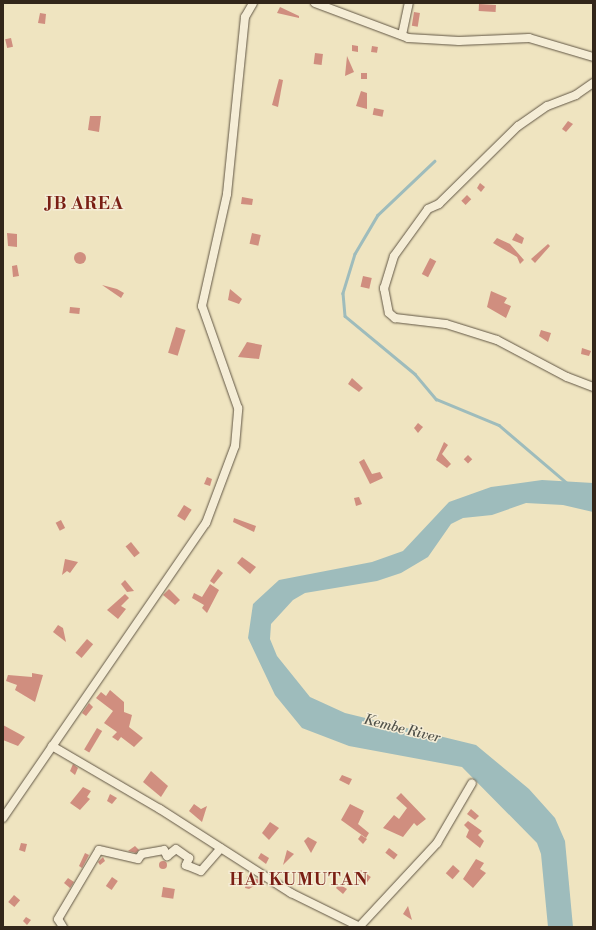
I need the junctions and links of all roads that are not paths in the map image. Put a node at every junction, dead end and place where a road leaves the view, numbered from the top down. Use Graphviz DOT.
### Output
graph roads {
  1 [pos="253,3"];
  2 [pos="315,3"];
  3 [pos="409,3"];
  4 [pos="402,35"];
  5 [pos="593,57"];
  6 [pos="593,83"];
  7 [pos="593,387"];
  8 [pos="52,746"];
  9 [pos="472,783"];
  10 [pos="3,818"];
  11 [pos="221,848"];
  12 [pos="63,927"];
  13 [pos="360,927"];
  1 -- 8 [label="street"];
  2 -- 4 [label="street"];
  3 -- 4 [label="street"];
  4 -- 5 [label="street"];
  6 -- 7 [label="street"];
  8 -- 10 [label="street"];
  8 -- 11 [label="street"];
  9 -- 13 [label="street"];
  11 -- 12 [label="street"];
  11 -- 13 [label="street"];
}
